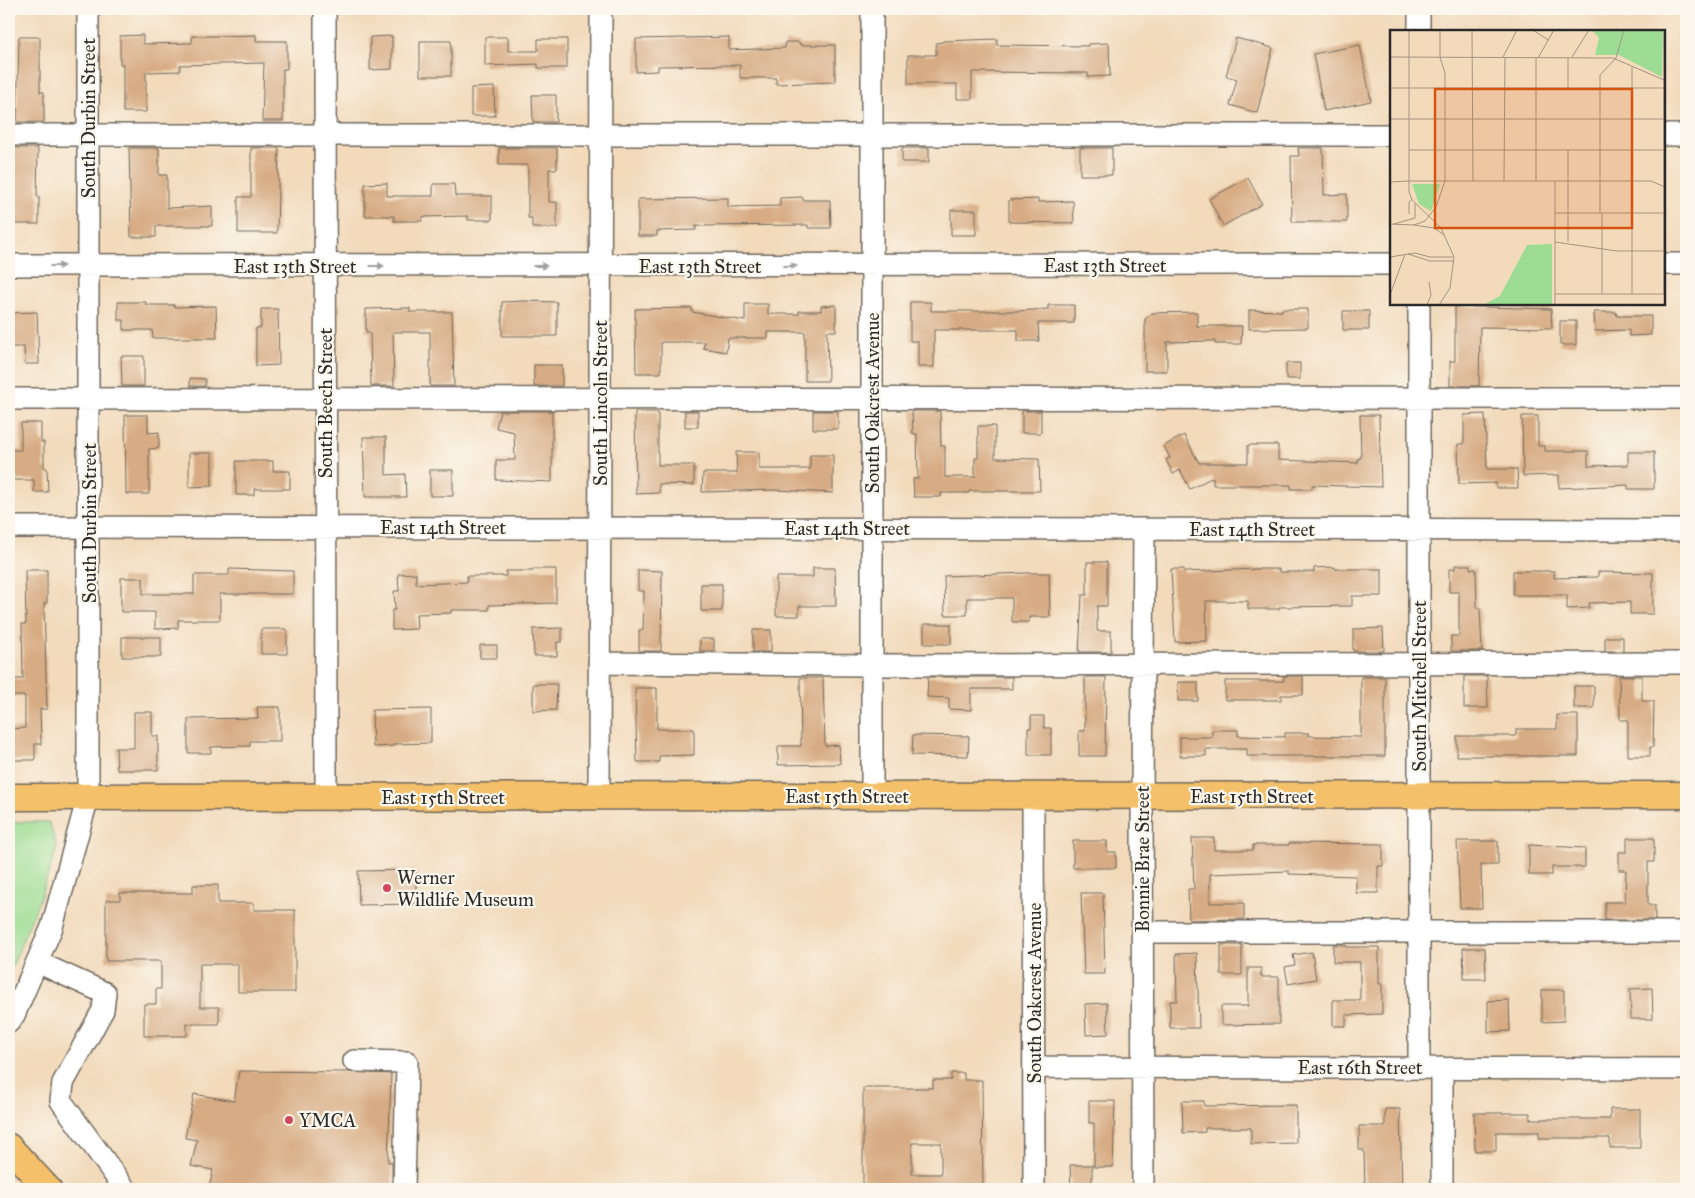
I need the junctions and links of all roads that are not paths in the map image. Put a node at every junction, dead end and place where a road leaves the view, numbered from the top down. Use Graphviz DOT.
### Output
graph roads {
  1 [pos="88,9"];
  2 [pos="325,9"];
  3 [pos="601,9"];
  4 [pos="872,9"];
  5 [pos="1419,9"];
  6 [pos="1419,30"];
  7 [pos="9,135"];
  8 [pos="88,135"];
  9 [pos="325,135"];
  10 [pos="601,135"];
  11 [pos="872,135"];
  12 [pos="1390,135"];
  13 [pos="1665,136"];
  14 [pos="1686,136"];
  15 [pos="1390,264"];
  16 [pos="1665,264"];
  17 [pos="1686,264"];
  18 [pos="9,265"];
  19 [pos="87,266"];
  20 [pos="325,266"];
  21 [pos="600,266"];
  22 [pos="872,266"];
  23 [pos="1419,305"];
  24 [pos="9,398"];
  25 [pos="88,398"];
  26 [pos="325,398"];
  27 [pos="600,398"];
  28 [pos="872,398"];
  29 [pos="1419,398"];
  30 [pos="1686,398"];
  31 [pos="9,526"];
  32 [pos="89,527"];
  33 [pos="326,527"];
  34 [pos="599,528"];
  35 [pos="872,528"];
  36 [pos="1144,529"];
  37 [pos="1419,529"];
  38 [pos="1686,530"];
  39 [pos="1686,663"];
  40 [pos="599,664"];
  41 [pos="1143,664"];
  42 [pos="1419,664"];
  43 [pos="872,665"];
  44 [pos="1686,795"];
  45 [pos="872,796"];
  46 [pos="1033,796"];
  47 [pos="1142,796"];
  48 [pos="1419,796"];
  49 [pos="9,797"];
  50 [pos="88,797"];
  51 [pos="326,797"];
  52 [pos="598,797"];
  53 [pos="1142,932"];
  54 [pos="1419,932"];
  55 [pos="1686,932"];
  56 [pos="37,962"];
  57 [pos="9,1022"];
  58 [pos="354,1061"];
  59 [pos="1034,1067"];
  60 [pos="1142,1067"];
  61 [pos="1419,1068"];
  62 [pos="1442,1068"];
  63 [pos="1686,1069"];
  64 [pos="9,1147"];
  65 [pos="48,1189"];
  66 [pos="124,1189"];
  67 [pos="404,1189"];
  68 [pos="1034,1189"];
  69 [pos="1143,1189"];
  70 [pos="1442,1189"];
  1 -- 8 [label="street, South Durbin Street"];
  2 -- 9 [label="street, South Beech Street"];
  3 -- 10 [label="street, South Lincoln Street"];
  4 -- 11 [label="street, South Oakcrest Avenue"];
  5 -- 6 [label="street"];
  7 -- 8 [label="street"];
  8 -- 9 [label="street"];
  8 -- 19 [label="street, South Durbin Street"];
  9 -- 10 [label="street"];
  9 -- 20 [label="street, South Beech Street"];
  10 -- 11 [label="street"];
  10 -- 21 [label="street, South Lincoln Street"];
  11 -- 12 [label="street"];
  11 -- 22 [label="street, South Oakcrest Avenue"];
  13 -- 14 [label="street"];
  15 -- 22 [label="street, East 13th Street"];
  16 -- 17 [label="street"];
  18 -- 19 [label="street, East 13th Street, one-way"];
  19 -- 20 [label="street, East 13th Street"];
  19 -- 25 [label="street, South Durbin Street"];
  20 -- 21 [label="street, East 13th Street, one-way"];
  20 -- 26 [label="street, South Beech Street"];
  21 -- 22 [label="street, East 13th Street, one-way"];
  21 -- 27 [label="street, South Lincoln Street"];
  22 -- 28 [label="street, South Oakcrest Avenue"];
  23 -- 29 [label="street, South Mitchell Street"];
  24 -- 25 [label="street"];
  25 -- 26 [label="street"];
  25 -- 32 [label="street, South Durbin Street"];
  26 -- 27 [label="street"];
  26 -- 33 [label="street, South Beech Street"];
  27 -- 28 [label="street"];
  27 -- 34 [label="street, South Lincoln Street"];
  28 -- 29 [label="street"];
  28 -- 35 [label="street, South Oakcrest Avenue"];
  29 -- 30 [label="street"];
  29 -- 37 [label="street, South Mitchell Street"];
  31 -- 32 [label="street, East 14th Street"];
  32 -- 33 [label="street, East 14th Street"];
  32 -- 50 [label="street, South Durbin Street"];
  33 -- 34 [label="street, East 14th Street"];
  33 -- 51 [label="street, South Beech Street"];
  34 -- 35 [label="street, East 14th Street"];
  34 -- 40 [label="street, South Lincoln Street"];
  35 -- 36 [label="street, East 14th Street"];
  35 -- 43 [label="street, South Oakcrest Avenue"];
  36 -- 37 [label="street, East 14th Street"];
  36 -- 41 [label="street, Bonnie Brae Street"];
  37 -- 38 [label="street, East 14th Street"];
  37 -- 42 [label="street, South Mitchell Street"];
  39 -- 42 [label="street"];
  40 -- 43 [label="street"];
  40 -- 52 [label="street, South Lincoln Street"];
  41 -- 42 [label="street"];
  41 -- 43 [label="street"];
  41 -- 47 [label="street, Bonnie Brae Street"];
  42 -- 48 [label="street, South Mitchell Street"];
  43 -- 45 [label="street, South Oakcrest Avenue"];
  44 -- 48 [label="main road, East 15th Street"];
  45 -- 46 [label="main road, East 15th Street"];
  45 -- 52 [label="main road, East 15th Street"];
  46 -- 47 [label="main road, East 15th Street"];
  46 -- 59 [label="street, South Oakcrest Avenue"];
  47 -- 48 [label="main road, East 15th Street"];
  47 -- 53 [label="street, Bonnie Brae Street"];
  48 -- 54 [label="street, South Mitchell Street"];
  49 -- 50 [label="main road, East 15th Street"];
  50 -- 51 [label="main road, East 15th Street"];
  50 -- 56 [label="street, South Durbin Street"];
  51 -- 52 [label="main road, East 15th Street"];
  53 -- 54 [label="street"];
  53 -- 60 [label="street, Bonnie Brae Street"];
  54 -- 55 [label="street"];
  54 -- 61 [label="street, South Mitchell Street"];
  56 -- 57 [label="street, South Durbin Street"];
  56 -- 66 [label="street"];
  58 -- 67 [label="street"];
  59 -- 60 [label="street, East 16th Street"];
  59 -- 68 [label="street, South Oakcrest Avenue"];
  60 -- 61 [label="street, East 16th Street"];
  60 -- 69 [label="street, Bonnie Brae Street"];
  61 -- 62 [label="street, East 16th Street"];
  62 -- 63 [label="street, East 16th Street"];
  62 -- 70 [label="street"];
  64 -- 65 [label="main road"];
}
